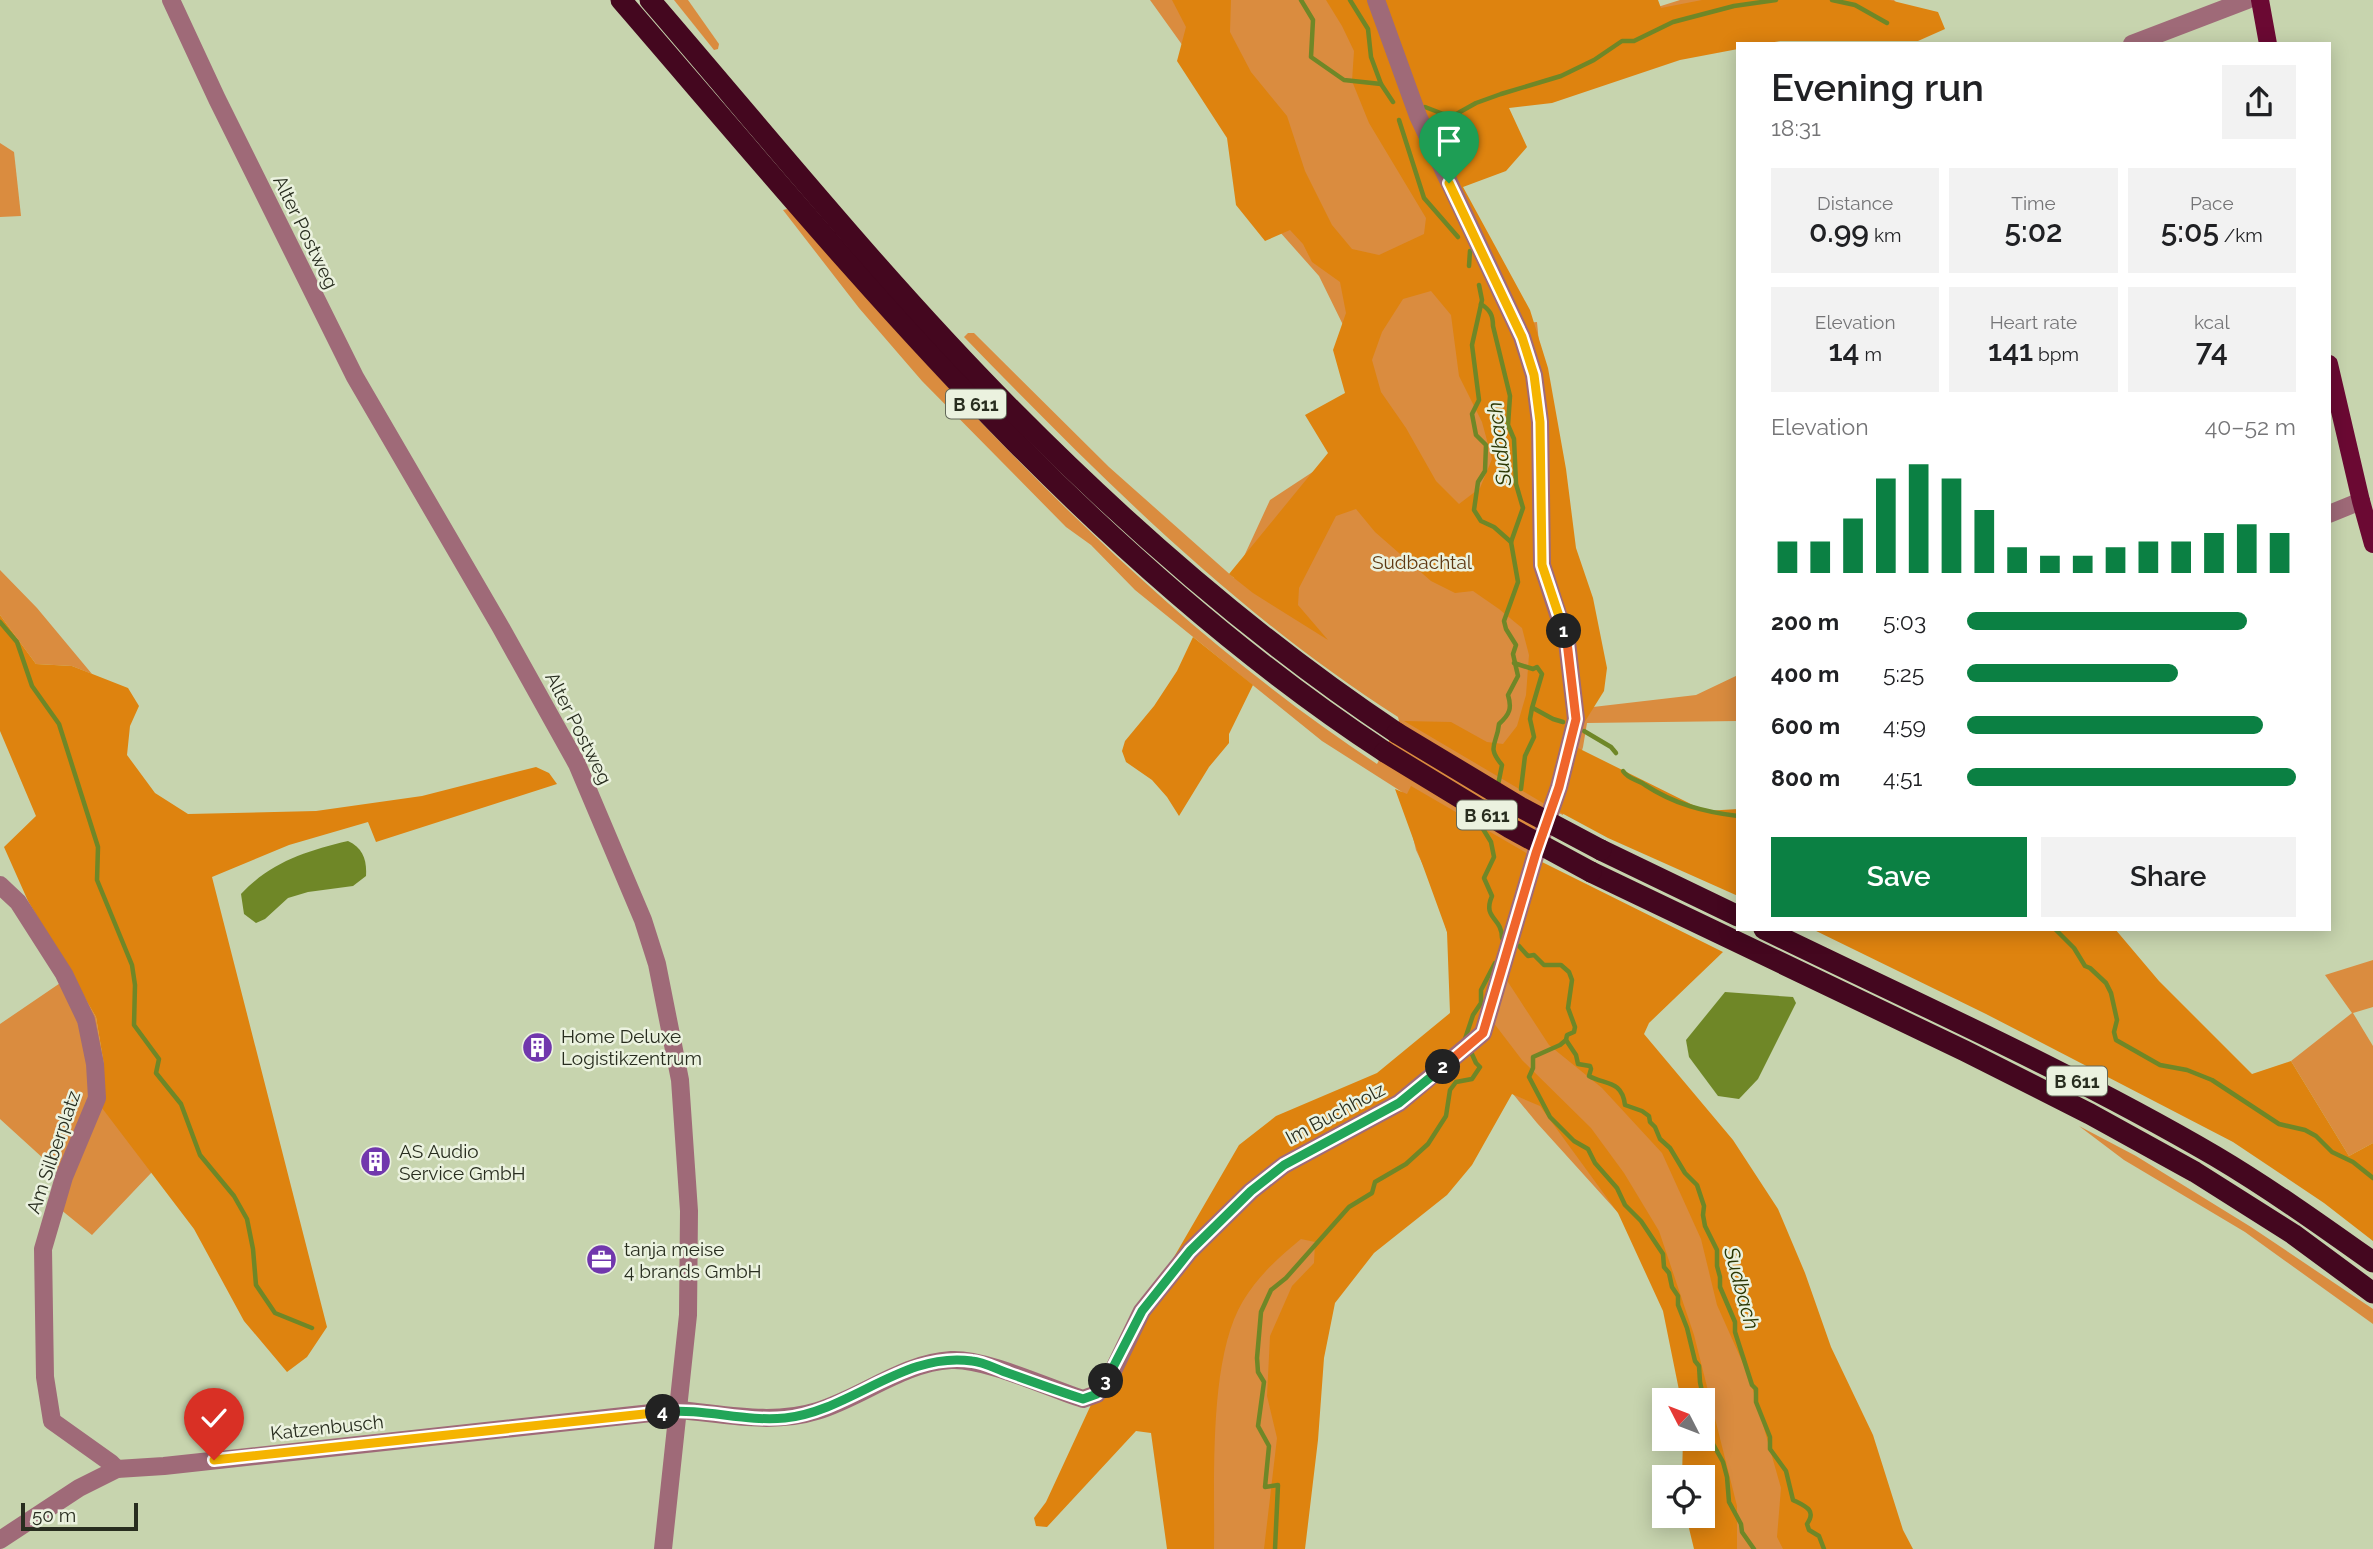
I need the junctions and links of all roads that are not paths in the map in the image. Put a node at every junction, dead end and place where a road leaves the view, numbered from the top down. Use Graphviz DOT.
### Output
graph roads {
  1 [pos="171,0"];
  2 [pos="621,0"];
  3 [pos="650,0"];
  4 [pos="1376,0"];
  5 [pos="2247,0"];
  6 [pos="2260,0"];
  7 [pos="2137,42"];
  8 [pos="2268,42"];
  9 [pos="2331,372"];
  10 [pos="2361,501"];
  11 [pos="2331,513"];
  12 [pos="2373,544"];
  13 [pos="0,885"];
  14 [pos="1736,915"];
  15 [pos="1768,931"];
  16 [pos="2373,1262"];
  17 [pos="2373,1293"];
  18 [pos="678,1410"];
  19 [pos="117,1469"];
  20 [pos="0,1540"];
  21 [pos="663,1549"];
  1 -- 18 [label="street, Alter Postweg"];
  2 -- 17 [label="highway, B 611, bridge"];
  3 -- 14 [label="highway, B 611, bridge"];
  4 -- 18 [label="street, Im Buchholz"];
  5 -- 7 [label="street"];
  6 -- 8 [label="main road"];
  9 -- 10 [label="main road"];
  10 -- 11 [label="street"];
  10 -- 12 [label="main road"];
  13 -- 19 [label="street, Am Silberplatz"];
  15 -- 16 [label="highway, B 611"];
  18 -- 19 [label="street, Katzenbusch"];
  18 -- 21 [label="street, Alter Postweg"];
  19 -- 20 [label="street, Katzenbusch"];
}
